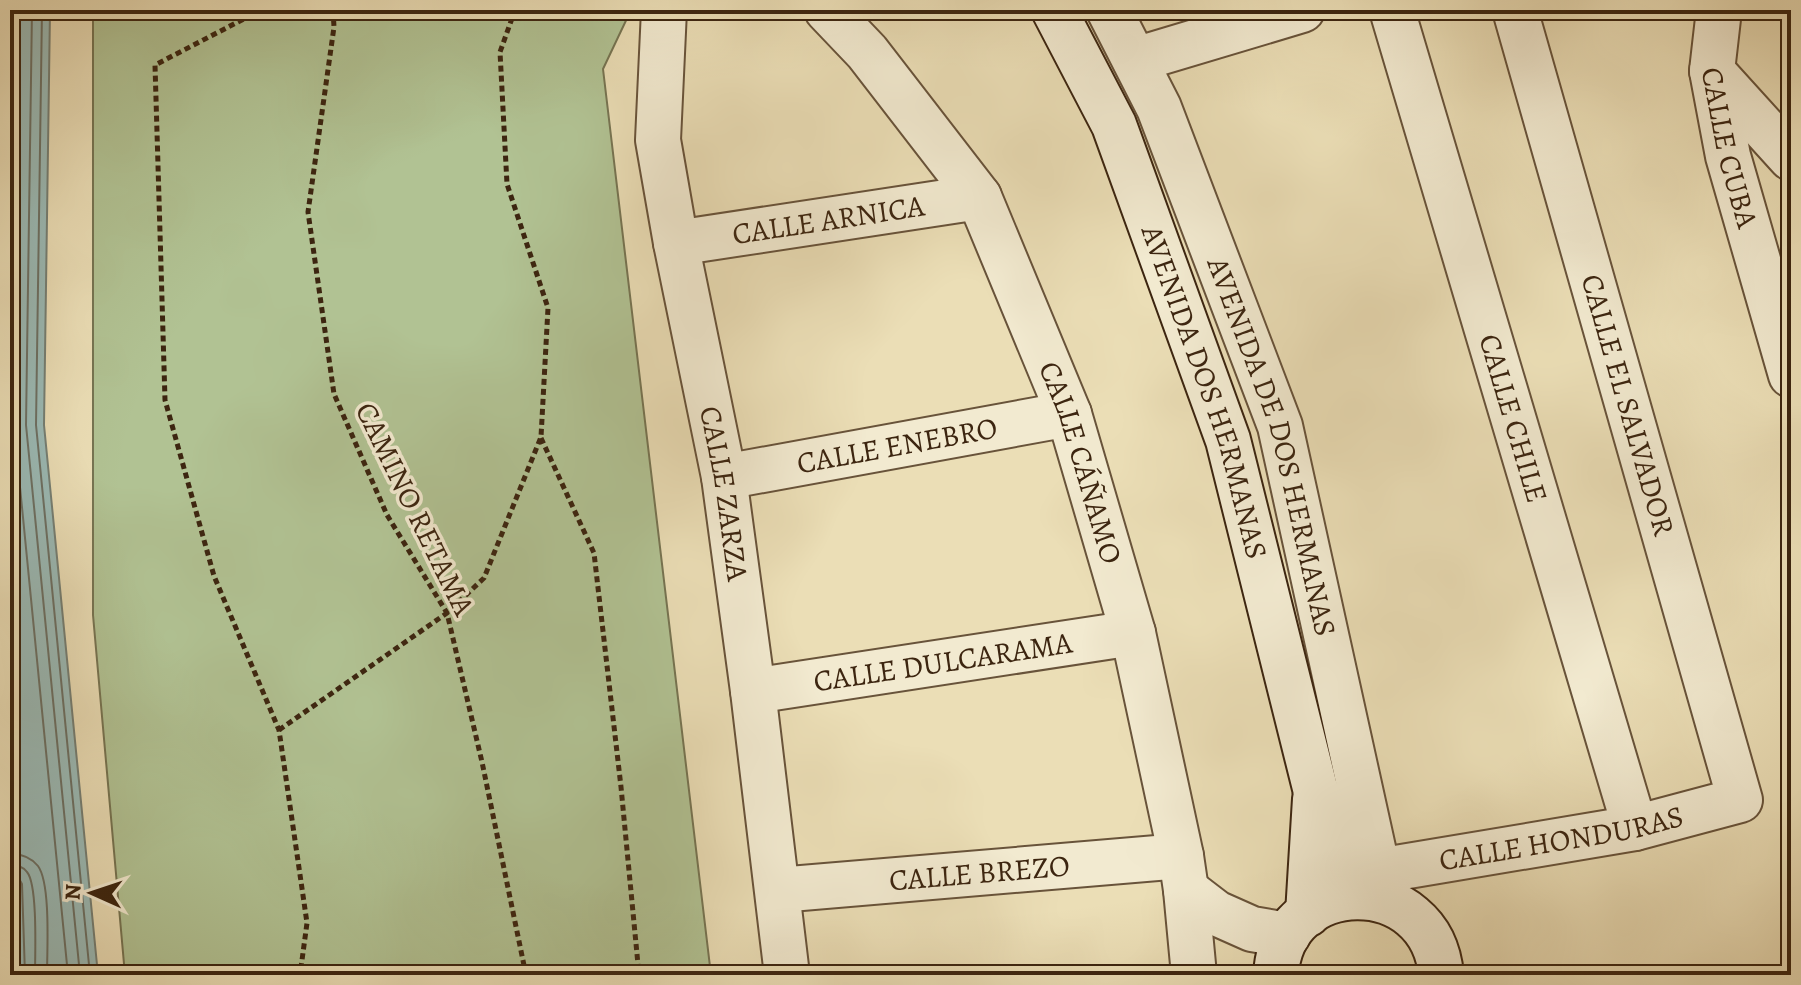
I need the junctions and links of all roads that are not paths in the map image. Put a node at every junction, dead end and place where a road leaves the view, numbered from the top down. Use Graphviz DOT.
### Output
graph roads {
  1 [pos="827,10"];
  2 [pos="1054,10"];
  3 [pos="1109,10"];
  4 [pos="1302,10"];
  5 [pos="1392,10"];
  6 [pos="1515,10"];
  7 [pos="1719,10"];
  8 [pos="664,11"];
  9 [pos="1135,60"];
  10 [pos="1712,71"];
  11 [pos="1791,158"];
  12 [pos="979,197"];
  13 [pos="676,243"];
  14 [pos="1791,375"];
  15 [pos="1069,414"];
  16 [pos="724,477"];
  17 [pos="1133,633"];
  18 [pos="753,691"];
  19 [pos="1315,788"];
  20 [pos="1740,800"];
  21 [pos="1635,828"];
  22 [pos="1184,873"];
  23 [pos="778,890"];
  24 [pos="1374,890"];
  25 [pos="1291,941"];
  26 [pos="787,975"];
  27 [pos="1194,975"];
  28 [pos="1441,975"];
  1 -- 12 [label="street, CALLE CÁÑAMO"];
  2 -- 19 [label="street, AVENIDA DOS HERMANAS"];
  3 -- 9 [label="street, AVENIDA DE DOS HERMANAS"];
  4 -- 9 [label="street"];
  5 -- 21 [label="street, CALLE CHILE"];
  6 -- 20 [label="street, CALLE EL SALVADOR"];
  7 -- 10 [label="street, CALLE CUBA"];
  8 -- 13 [label="street, CALLE ZARZA"];
  9 -- 24 [label="street, AVENIDA DE DOS HERMANAS"];
  10 -- 11 [label="street"];
  10 -- 14 [label="street, CALLE CUBA"];
  12 -- 13 [label="street, CALLE ARNICA"];
  12 -- 15 [label="street, CALLE CÁÑAMO"];
  13 -- 16 [label="street, CALLE ZARZA"];
  15 -- 16 [label="street, CALLE ENEBRO"];
  15 -- 17 [label="street, CALLE CÁÑAMO"];
  16 -- 18 [label="street, CALLE ZARZA"];
  17 -- 18 [label="street, CALLE DULCARAMA"];
  17 -- 22 [label="street, CALLE CÁÑAMO"];
  18 -- 23 [label="street, CALLE ZARZA"];
  19 -- 24 [label="street, AVENIDA DOS HERMANAS"];
  19 -- 25 [label="street, AVENIDA DOS HERMANAS"];
  20 -- 21 [label="street, CALLE HONDURAS"];
  21 -- 24 [label="street, CALLE HONDURAS"];
  22 -- 23 [label="street, CALLE BREZO"];
  22 -- 25 [label="street"];
  22 -- 27 [label="street, CALLE CÁÑAMO"];
  23 -- 26 [label="street, CALLE ZARZA"];
  24 -- 25 [label="street, CALLE HONDURAS"];
  24 -- 28 [label="street"];
}
